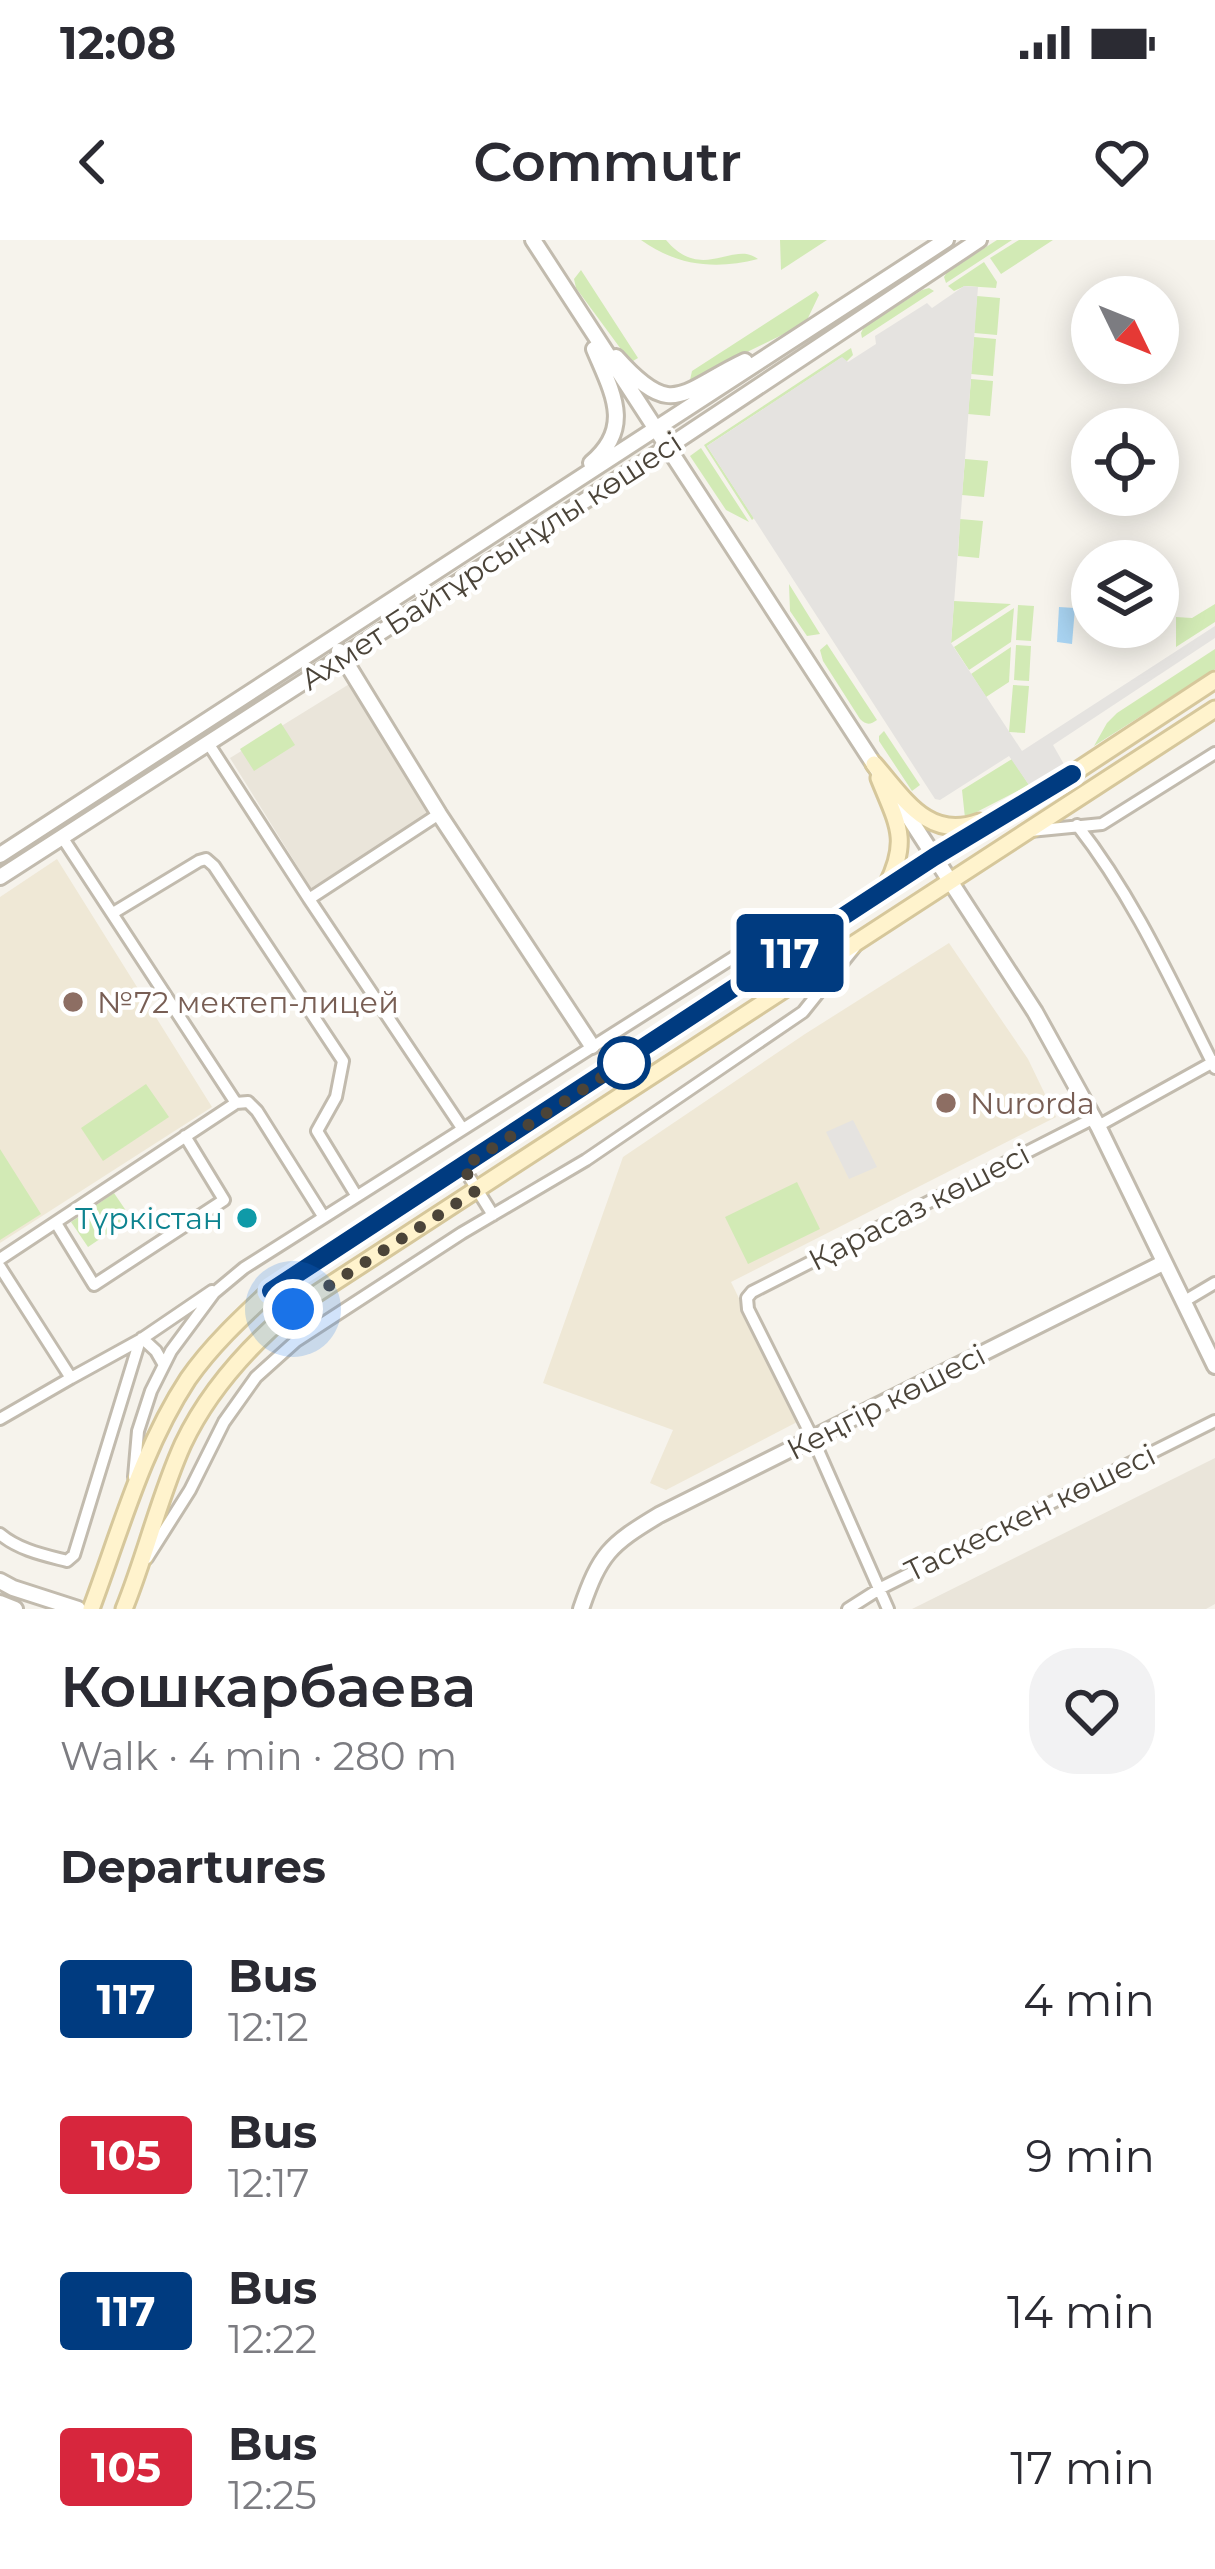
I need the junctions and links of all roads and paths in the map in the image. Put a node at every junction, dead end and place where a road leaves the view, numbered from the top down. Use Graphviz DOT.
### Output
graph roads {
  1 [pos="533,240"];
  2 [pos="946,240"];
  3 [pos="979,240"];
  4 [pos="584,322"];
  5 [pos="787,341"];
  6 [pos="655,430"];
  7 [pos="667,448"];
  8 [pos="528,512"];
  9 [pos="331,640"];
  10 [pos="343,658"];
  11 [pos="1215,680"];
  12 [pos="1215,710"];
  13 [pos="208,743"];
  14 [pos="1215,753"];
  15 [pos="874,764"];
  16 [pos="1036,796"];
  17 [pos="439,814"];
  18 [pos="1077,825"];
  19 [pos="1027,832"];
  20 [pos="62,837"];
  21 [pos="0,855"];
  22 [pos="934,857"];
  23 [pos="0,877"];
  24 [pos="950,881"];
  25 [pos="885,890"];
  26 [pos="309,899"];
  27 [pos="112,913"];
  28 [pos="849,913"];
  29 [pos="861,940"];
  30 [pos="592,1046"];
  31 [pos="1214,1064"];
  32 [pos="236,1102"];
  33 [pos="1096,1122"];
  34 [pos="462,1128"];
  35 [pos="185,1136"];
  36 [pos="463,1167"];
  37 [pos="477,1190"];
  38 [pos="356,1195"];
  39 [pos="323,1216"];
  40 [pos="493,1216"];
  41 [pos="56,1223"];
  42 [pos="0,1263"];
  43 [pos="1163,1263"];
  44 [pos="240,1272"];
  45 [pos="1215,1283"];
  46 [pos="1183,1302"];
  47 [pos="141,1339"];
  48 [pos="164,1365"];
  49 [pos="1215,1366"];
  50 [pos="71,1378"];
  51 [pos="0,1419"];
  52 [pos="1215,1421"];
  53 [pos="813,1439"];
  54 [pos="133,1492"];
  55 [pos="0,1534"];
  56 [pos="140,1570"];
  57 [pos="0,1581"];
  58 [pos="880,1588"];
  59 [pos="0,1603"];
  60 [pos="15,1609"];
  61 [pos="77,1609"];
  62 [pos="91,1609"];
  63 [pos="124,1609"];
  64 [pos="581,1609"];
  65 [pos="848,1609"];
  66 [pos="888,1609"];
  1 -- 4 [label="street"];
  2 -- 5 [label="street, Ахмет Байтұрсынұлы көшесі"];
  3 -- 7 [label="street, Ахмет Байтұрсынұлы көшесі"];
  4 -- 5 [label="street"];
  4 -- 6 [label="street"];
  4 -- 8 [label="street"];
  5 -- 6 [label="street, Ахмет Байтұрсынұлы көшесі"];
  6 -- 7 [label="street"];
  6 -- 8 [label="street, Ахмет Байтұрсынұлы көшесі"];
  7 -- 10 [label="street, Ахмет Байтұрсынұлы көшесі"];
  7 -- 15 [label="street"];
  8 -- 9 [label="street, Ахмет Байтұрсынұлы көшесі"];
  9 -- 10 [label="street"];
  9 -- 21 [label="street, Ахмет Байтұрсынұлы көшесі"];
  10 -- 13 [label="street, Ахмет Байтұрсынұлы көшесі"];
  10 -- 17 [label="street"];
  11 -- 16 [label="main road"];
  12 -- 19 [label="main road"];
  13 -- 20 [label="street, Ахмет Байтұрсынұлы көшесі"];
  13 -- 26 [label="street"];
  14 -- 18 [label="street"];
  15 -- 16 [label="main road"];
  15 -- 22 [label="street"];
  15 -- 25 [label="main road"];
  16 -- 22 [label="main road"];
  17 -- 26 [label="street"];
  17 -- 30 [label="street"];
  18 -- 19 [label="street"];
  18 -- 31 [label="street"];
  19 -- 24 [label="main road"];
  20 -- 23 [label="street, Ахмет Байтұрсынұлы көшесі"];
  20 -- 27 [label="street"];
  22 -- 24 [label="street"];
  22 -- 25 [label="main road"];
  24 -- 29 [label="main road"];
  24 -- 33 [label="street"];
  25 -- 28 [label="main road"];
  26 -- 34 [label="street"];
  27 -- 32 [label="street"];
  27 -- 38 [label="street"];
  28 -- 30 [label="street"];
  28 -- 36 [label="main road"];
  29 -- 37 [label="main road"];
  29 -- 40 [label="street"];
  30 -- 34 [label="street"];
  31 -- 33 [label="street, Қарасаз көшесі"];
  32 -- 35 [label="street"];
  32 -- 39 [label="street"];
  33 -- 43 [label="street"];
  33 -- 53 [label="street, Қарасаз көшесі"];
  34 -- 38 [label="street"];
  35 -- 41 [label="street"];
  35 -- 41 [label="street"];
  36 -- 37 [label="street"];
  36 -- 54 [label="main road"];
  37 -- 40 [label="street"];
  37 -- 56 [label="main road"];
  38 -- 39 [label="street"];
  39 -- 44 [label="street"];
  40 -- 56 [label="street"];
  41 -- 42 [label="street"];
  42 -- 50 [label="street"];
  43 -- 46 [label="street"];
  43 -- 53 [label="street, Кеңгір көшесі"];
  44 -- 47 [label="street"];
  44 -- 48 [label="street"];
  45 -- 46 [label="street"];
  46 -- 49 [label="street"];
  47 -- 48 [label="street"];
  47 -- 50 [label="street"];
  47 -- 55 [label="street"];
  48 -- 54 [label="street"];
  50 -- 51 [label="street"];
  52 -- 58 [label="street, Таскескен көшесі"];
  53 -- 58 [label="street"];
  53 -- 64 [label="street, Кеңгір көшесі"];
  54 -- 62 [label="main road"];
  56 -- 63 [label="main road"];
  57 -- 61 [label="street"];
  58 -- 65 [label="street, Таскескен көшесі"];
  58 -- 66 [label="street"];
  59 -- 60 [label="street"];
}
